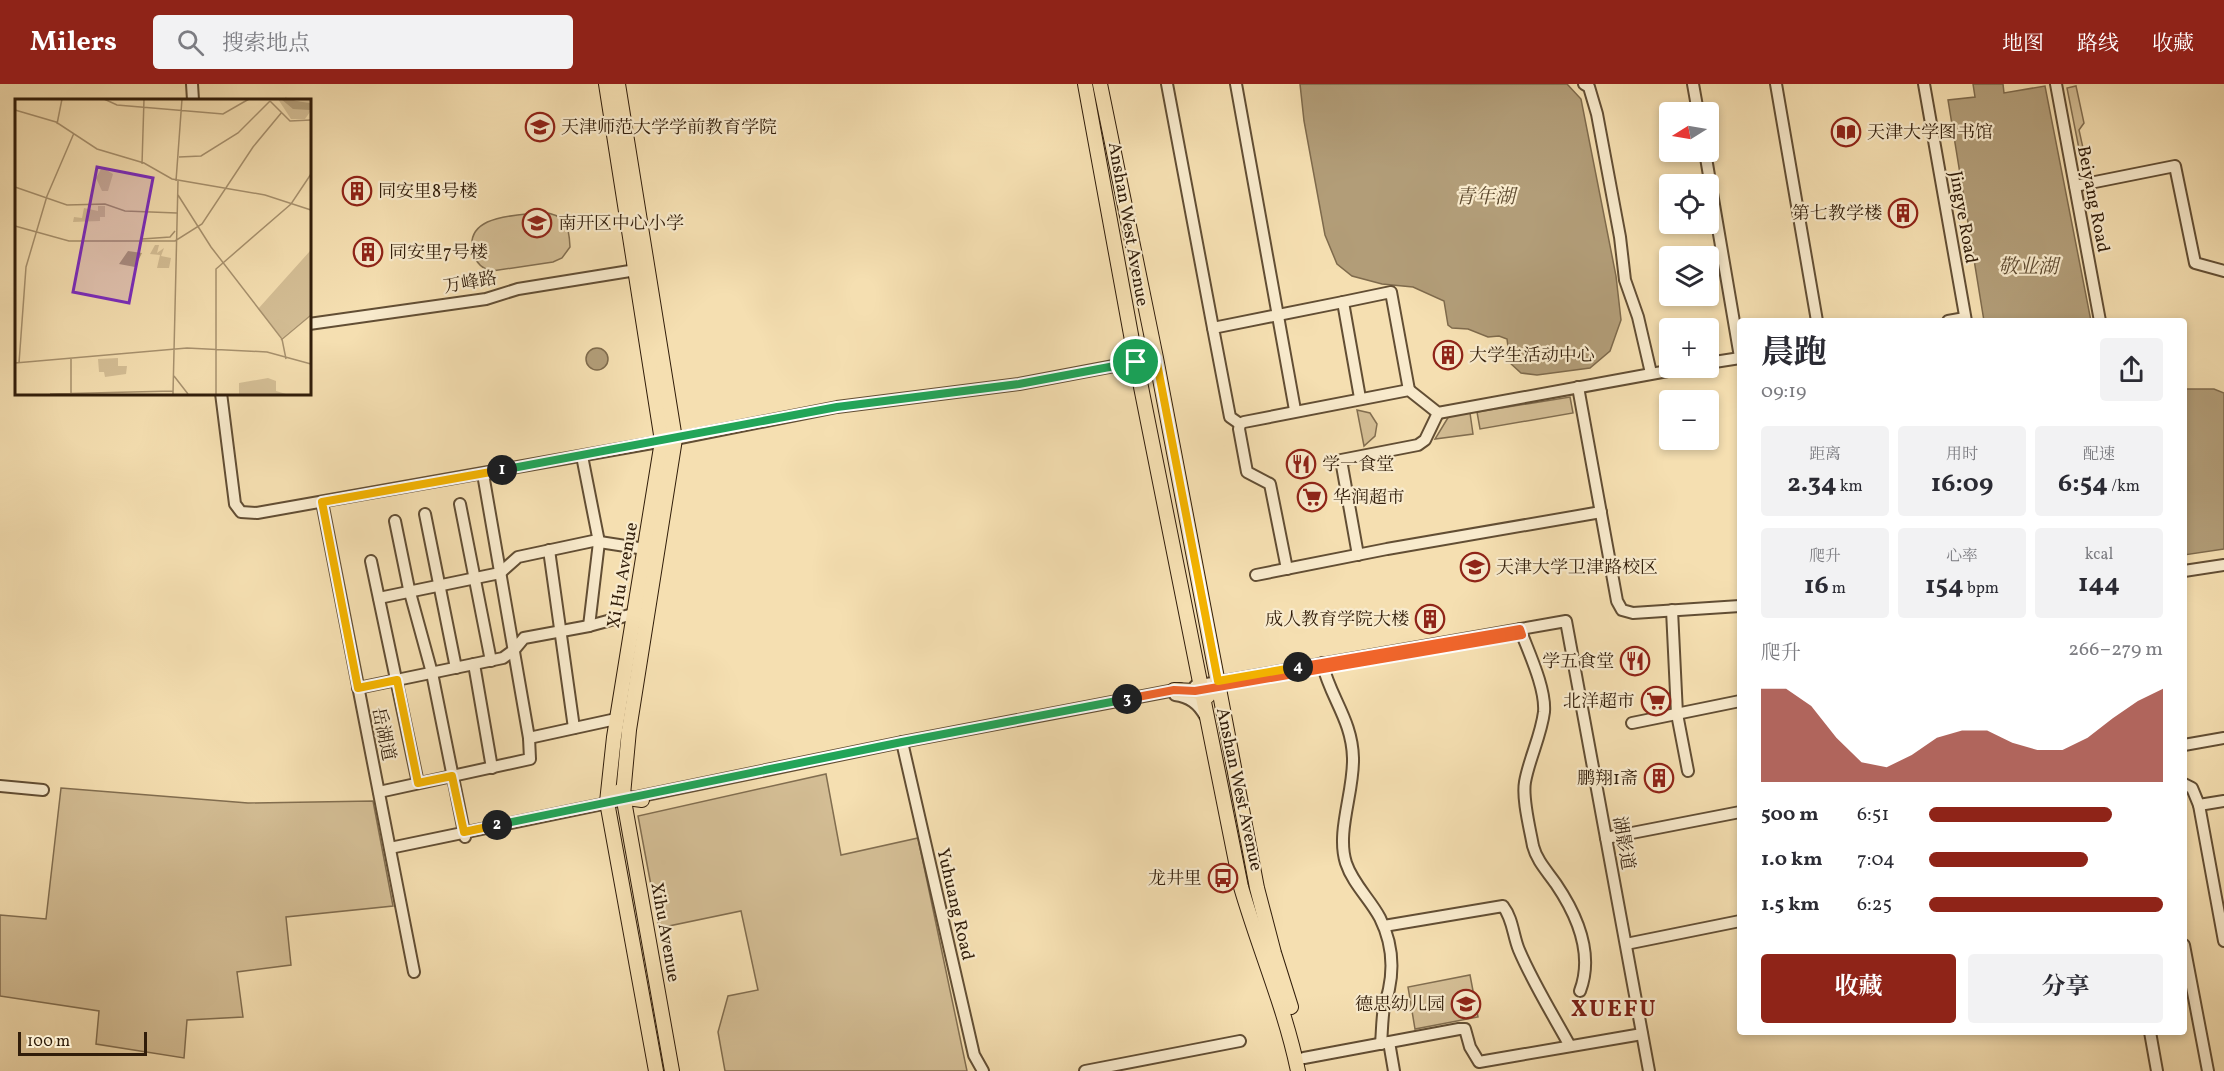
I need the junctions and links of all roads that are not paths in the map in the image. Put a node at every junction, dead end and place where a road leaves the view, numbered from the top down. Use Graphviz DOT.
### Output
graph roads {
  1 [pos="192,84"];
  2 [pos="606,84"];
  3 [pos="618,84"];
  4 [pos="1085,84"];
  5 [pos="1100,84"];
  6 [pos="1167,84"];
  7 [pos="1236,84"];
  8 [pos="1584,84"];
  9 [pos="1693,84"];
  10 [pos="1776,84"];
  11 [pos="1924,84"];
  12 [pos="2056,84"];
  13 [pos="193,99"];
  14 [pos="1696,102"];
  15 [pos="1707,162"];
  16 [pos="2075,186"];
  17 [pos="636,270"];
  18 [pos="2224,272"];
  19 [pos="1342,302"];
  20 [pos="1277,316"];
  21 [pos="1816,318"];
  22 [pos="1965,318"];
  23 [pos="2099,318"];
  24 [pos="310,324"];
  25 [pos="1213,328"];
  26 [pos="1737,340"];
  27 [pos="1156,358"];
  28 [pos="1737,358"];
  29 [pos="1719,361"];
  30 [pos="1136,362"];
  31 [pos="1659,372"];
  32 [pos="1651,373"];
  33 [pos="1578,387"];
  34 [pos="1409,390"];
  35 [pos="221,394"];
  36 [pos="1360,398"];
  37 [pos="1295,411"];
  38 [pos="1438,413"];
  39 [pos="1240,424"];
  40 [pos="669,440"];
  41 [pos="582,456"];
  42 [pos="483,474"];
  43 [pos="322,502"];
  44 [pos="460,504"];
  45 [pos="1601,512"];
  46 [pos="426,514"];
  47 [pos="395,521"];
  48 [pos="599,543"];
  49 [pos="645,549"];
  50 [pos="549,550"];
  51 [pos="1358,555"];
  52 [pos="371,561"];
  53 [pos="2224,565"];
  54 [pos="1287,569"];
  55 [pos="2187,571"];
  56 [pos="500,573"];
  57 [pos="1256,575"];
  58 [pos="475,579"];
  59 [pos="440,586"];
  60 [pos="410,592"];
  61 [pos="379,598"];
  62 [pos="1737,606"];
  63 [pos="1672,610"];
  64 [pos="640,616"];
  65 [pos="589,626"];
  66 [pos="562,631"];
  67 [pos="1521,632"];
  68 [pos="514,650"];
  69 [pos="491,661"];
  70 [pos="474,664"];
  71 [pos="1322,666"];
  72 [pos="456,668"];
  73 [pos="432,673"];
  74 [pos="397,680"];
  75 [pos="1219,684"];
  76 [pos="358,688"];
  77 [pos="1200,689"];
  78 [pos="1175,692"];
  79 [pos="1737,702"];
  80 [pos="1677,714"];
  81 [pos="1225,716"];
  82 [pos="616,719"];
  83 [pos="1207,719"];
  84 [pos="1632,723"];
  85 [pos="574,728"];
  86 [pos="530,738"];
  87 [pos="2224,738"];
  88 [pos="2187,744"];
  89 [pos="903,745"];
  90 [pos="612,752"];
  91 [pos="492,768"];
  92 [pos="1688,771"];
  93 [pos="452,776"];
  94 [pos="418,783"];
  95 [pos="2187,785"];
  96 [pos="0,786"];
  97 [pos="43,790"];
  98 [pos="379,792"];
  99 [pos="630,799"];
  100 [pos="2224,801"];
  101 [pos="607,805"];
  102 [pos="2199,805"];
  103 [pos="1737,813"];
  104 [pos="464,835"];
  105 [pos="1606,838"];
  106 [pos="390,850"];
  107 [pos="1737,922"];
  108 [pos="1384,926"];
  109 [pos="2224,941"];
  110 [pos="1626,944"];
  111 [pos="2187,961"];
  112 [pos="414,972"];
  113 [pos="1580,991"];
  114 [pos="1642,1034"];
  115 [pos="2151,1035"];
  116 [pos="1240,1041"];
  117 [pos="1385,1043"];
  118 [pos="1570,1046"];
  119 [pos="1303,1067"];
  120 [pos="656,1071"];
  121 [pos="672,1071"];
  122 [pos="983,1071"];
  123 [pos="1085,1071"];
  124 [pos="1394,1071"];
  125 [pos="1649,1071"];
  126 [pos="2157,1071"];
  127 [pos="2208,1071"];
  1 -- 13 [label="street"];
  2 -- 17 [label="main road, Xi Hu Avenue"];
  3 -- 40 [label="main road, Xi Hu Avenue"];
  4 -- 30 [label="main road, Anshan West Avenue"];
  5 -- 27 [label="main road, Anshan West Avenue"];
  6 -- 25 [label="street"];
  7 -- 20 [label="street"];
  8 -- 32 [label="street"];
  9 -- 14 [label="street"];
  10 -- 21 [label="street"];
  11 -- 22 [label="street, Jingye Road"];
  12 -- 16 [label="street, Beiyang Road"];
  15 -- 26 [label="street"];
  16 -- 18 [label="street"];
  16 -- 23 [label="street, Beiyang Road"];
  17 -- 24 [label="street, 万峰路"];
  17 -- 40 [label="main road, Xi Hu Avenue"];
  19 -- 20 [label="street"];
  19 -- 34 [label="street"];
  19 -- 36 [label="street"];
  20 -- 25 [label="street"];
  20 -- 37 [label="street"];
  25 -- 39 [label="street"];
  27 -- 30 [label="street"];
  27 -- 75 [label="main road, Anshan West Avenue"];
  28 -- 29 [label="street"];
  30 -- 40 [label="street"];
  30 -- 77 [label="main road, Anshan West Avenue"];
  31 -- 32 [label="street"];
  32 -- 33 [label="street"];
  33 -- 38 [label="street"];
  33 -- 45 [label="street"];
  34 -- 36 [label="street"];
  34 -- 38 [label="street"];
  35 -- 43 [label="street"];
  36 -- 37 [label="street"];
  37 -- 39 [label="street"];
  38 -- 51 [label="street"];
  39 -- 54 [label="street"];
  40 -- 41 [label="street"];
  40 -- 49 [label="main road, Xi Hu Avenue"];
  40 -- 64 [label="main road, Xi Hu Avenue"];
  41 -- 42 [label="street"];
  41 -- 48 [label="street"];
  42 -- 43 [label="street"];
  42 -- 56 [label="street"];
  43 -- 76 [label="street, 岳湖道"];
  44 -- 58 [label="street"];
  45 -- 51 [label="street"];
  45 -- 63 [label="street"];
  46 -- 59 [label="street"];
  47 -- 60 [label="street"];
  48 -- 49 [label="street"];
  48 -- 50 [label="street"];
  48 -- 65 [label="street"];
  49 -- 64 [label="main road, Xi Hu Avenue"];
  50 -- 56 [label="street"];
  50 -- 66 [label="street"];
  51 -- 54 [label="street"];
  52 -- 61 [label="street"];
  53 -- 55 [label="street"];
  54 -- 57 [label="street"];
  56 -- 58 [label="street"];
  56 -- 68 [label="street"];
  58 -- 59 [label="street"];
  58 -- 69 [label="street"];
  59 -- 60 [label="street"];
  59 -- 72 [label="street"];
  60 -- 61 [label="street"];
  60 -- 73 [label="street"];
  61 -- 74 [label="street"];
  62 -- 63 [label="street"];
  63 -- 80 [label="street"];
  64 -- 65 [label="street"];
  64 -- 82 [label="main road, Xi Hu Avenue"];
  64 -- 99 [label="main road, Xi Hu Avenue"];
  65 -- 66 [label="street"];
  66 -- 68 [label="street"];
  66 -- 85 [label="street"];
  67 -- 71 [label="street"];
  67 -- 105 [label="street, 湖影道"];
  67 -- 113 [label="street"];
  68 -- 69 [label="street"];
  68 -- 86 [label="street"];
  69 -- 70 [label="street"];
  70 -- 72 [label="street"];
  70 -- 91 [label="street"];
  71 -- 75 [label="street"];
  71 -- 108 [label="street"];
  72 -- 73 [label="street"];
  73 -- 74 [label="street"];
  73 -- 93 [label="street"];
  74 -- 76 [label="street"];
  74 -- 94 [label="street"];
  75 -- 77 [label="street"];
  75 -- 81 [label="main road, Anshan West Avenue"];
  76 -- 98 [label="street, 岳湖道"];
  77 -- 78 [label="main road"];
  77 -- 81 [label="main road"];
  77 -- 83 [label="main road, Anshan West Avenue"];
  78 -- 83 [label="street"];
  78 -- 89 [label="street"];
  79 -- 80 [label="street"];
  80 -- 84 [label="street"];
  80 -- 92 [label="street"];
  81 -- 119 [label="main road, Anshan West Avenue"];
  82 -- 85 [label="street"];
  82 -- 90 [label="main road, Xi Hu Avenue"];
  83 -- 119 [label="main road, Anshan West Avenue"];
  85 -- 86 [label="street"];
  86 -- 91 [label="street"];
  87 -- 88 [label="street"];
  89 -- 99 [label="street"];
  89 -- 122 [label="street, Yuhuang Road"];
  90 -- 99 [label="main road"];
  90 -- 101 [label="main road, Xi Hu Avenue"];
  91 -- 93 [label="street"];
  93 -- 94 [label="street"];
  93 -- 104 [label="street"];
  94 -- 98 [label="street"];
  95 -- 102 [label="street"];
  96 -- 97 [label="street"];
  98 -- 106 [label="street, 岳湖道"];
  99 -- 101 [label="street"];
  99 -- 121 [label="main road, Xihu Avenue"];
  100 -- 102 [label="street"];
  101 -- 104 [label="street"];
  101 -- 120 [label="main road, Xi Hu Avenue"];
  102 -- 109 [label="street"];
  103 -- 105 [label="street"];
  104 -- 106 [label="street"];
  105 -- 110 [label="street, 湖影道"];
  106 -- 112 [label="street, 岳湖道"];
  107 -- 110 [label="street"];
  108 -- 117 [label="street"];
  108 -- 118 [label="street"];
  110 -- 114 [label="street, 湖影道"];
  111 -- 127 [label="street"];
  114 -- 118 [label="street"];
  114 -- 125 [label="street, 湖影道"];
  115 -- 126 [label="street"];
  116 -- 123 [label="street"];
  117 -- 118 [label="street"];
  117 -- 119 [label="street"];
  117 -- 124 [label="street"];
}
